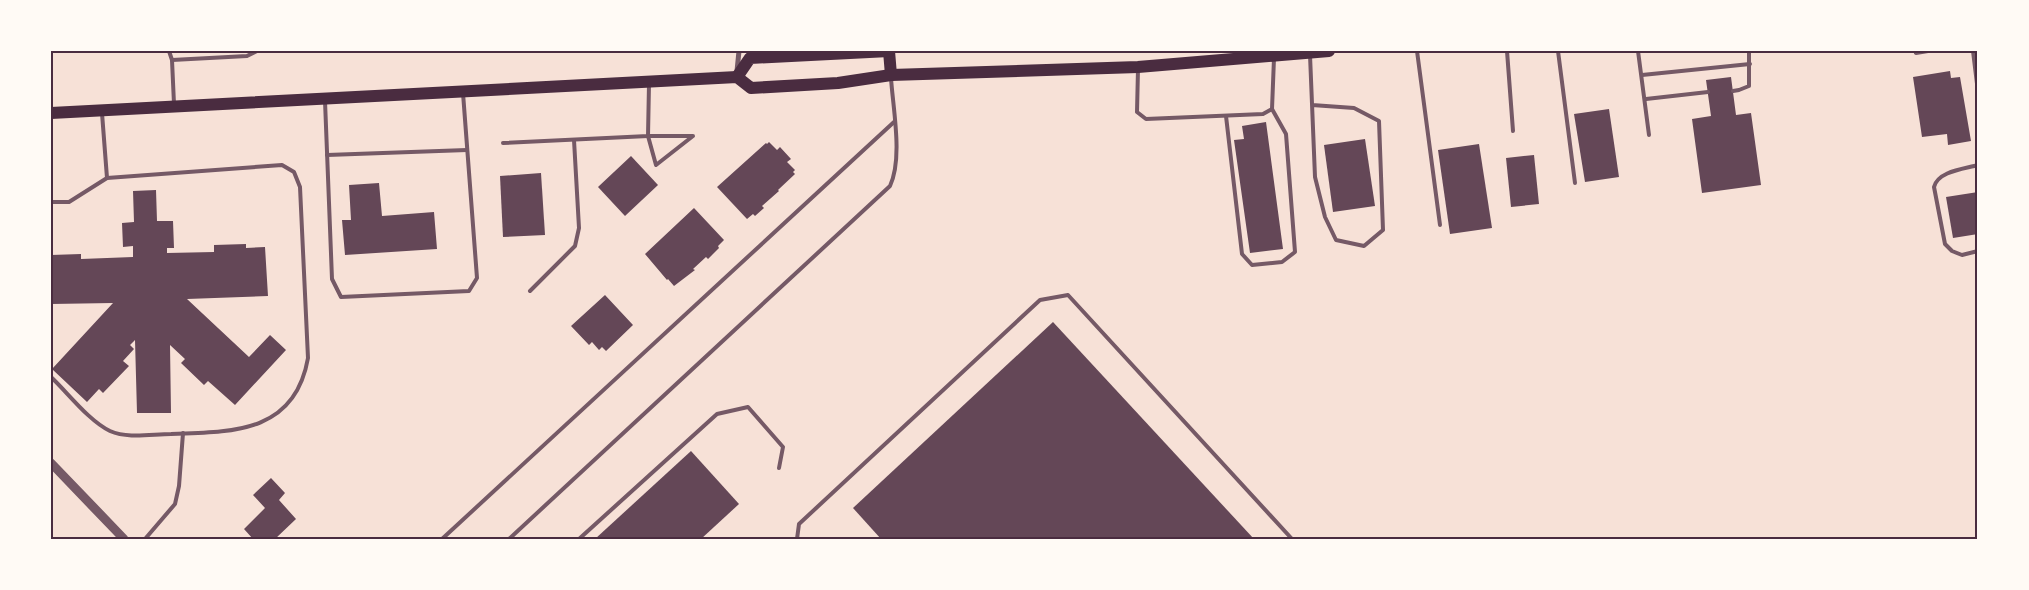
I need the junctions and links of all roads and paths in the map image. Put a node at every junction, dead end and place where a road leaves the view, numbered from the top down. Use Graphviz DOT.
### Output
graph roads {
  1 [pos="169,51"];
  2 [pos="257,51"];
  3 [pos="739,51"];
  4 [pos="889,51"];
  5 [pos="1329,51"];
  6 [pos="1417,51"];
  7 [pos="1507,51"];
  8 [pos="1558,51"];
  9 [pos="1638,51"];
  10 [pos="1749,51"];
  11 [pos="1928,51"];
  12 [pos="1973,51"];
  13 [pos="1310,53"];
  14 [pos="1916,53"];
  15 [pos="1274,56"];
  16 [pos="172,60"];
  17 [pos="1750,64"];
  18 [pos="1138,67"];
  19 [pos="891,75"];
  20 [pos="1642,75"];
  21 [pos="736,77"];
  22 [pos="649,82"];
  23 [pos="1732,91"];
  24 [pos="463,92"];
  25 [pos="1708,92"];
  26 [pos="1978,92"];
  27 [pos="325,98"];
  28 [pos="1646,98"];
  29 [pos="1312,105"];
  30 [pos="174,106"];
  31 [pos="1272,108"];
  32 [pos="102,110"];
  33 [pos="51,113"];
  34 [pos="1226,116"];
  35 [pos="894,122"];
  36 [pos="1513,131"];
  37 [pos="1649,135"];
  38 [pos="648,136"];
  39 [pos="574,140"];
  40 [pos="503,143"];
  41 [pos="467,150"];
  42 [pos="327,155"];
  43 [pos="1978,165"];
  44 [pos="107,178"];
  45 [pos="1575,183"];
  46 [pos="51,202"];
  47 [pos="1440,225"];
  48 [pos="1978,252"];
  49 [pos="530,291"];
  50 [pos="51,377"];
  51 [pos="183,433"];
  52 [pos="51,463"];
  53 [pos="779,468"];
  54 [pos="124,539"];
  55 [pos="145,539"];
  56 [pos="442,539"];
  57 [pos="509,539"];
  58 [pos="579,539"];
  59 [pos="797,539"];
  60 [pos="1292,539"];
  1 -- 16 [label="lane"];
  2 -- 16 [label="lane"];
  3 -- 21 [label="street"];
  4 -- 19 [label="main road"];
  4 -- 21 [label="main road"];
  5 -- 13 [label="main road"];
  6 -- 47 [label="lane"];
  7 -- 36 [label="lane"];
  8 -- 45 [label="lane"];
  9 -- 20 [label="lane"];
  10 -- 17 [label="lane"];
  11 -- 14 [label="lane"];
  12 -- 26 [label="lane"];
  13 -- 15 [label="main road"];
  13 -- 29 [label="lane"];
  15 -- 18 [label="main road"];
  15 -- 31 [label="lane"];
  16 -- 30 [label="lane"];
  17 -- 20 [label="lane"];
  17 -- 23 [label="lane"];
  18 -- 19 [label="main road"];
  18 -- 34 [label="lane"];
  19 -- 21 [label="main road"];
  19 -- 35 [label="lane"];
  20 -- 28 [label="lane"];
  21 -- 22 [label="main road"];
  22 -- 24 [label="main road"];
  22 -- 38 [label="lane"];
  24 -- 27 [label="main road"];
  24 -- 41 [label="lane"];
  25 -- 28 [label="lane"];
  27 -- 30 [label="main road"];
  27 -- 42 [label="lane"];
  28 -- 37 [label="lane"];
  29 -- 29 [label="lane"];
  30 -- 32 [label="main road"];
  31 -- 34 [label="lane"];
  31 -- 34 [label="lane"];
  32 -- 33 [label="main road"];
  32 -- 44 [label="lane"];
  35 -- 56 [label="lane"];
  35 -- 57 [label="lane"];
  38 -- 38 [label="lane"];
  38 -- 39 [label="lane"];
  39 -- 40 [label="lane"];
  39 -- 49 [label="lane"];
  41 -- 42 [label="lane"];
  41 -- 42 [label="lane"];
  43 -- 48 [label="lane"];
  44 -- 46 [label="lane"];
  44 -- 51 [label="lane"];
  50 -- 51 [label="lane"];
  51 -- 55 [label="lane"];
  52 -- 54 [label="street"];
  53 -- 58 [label="lane"];
  59 -- 60 [label="lane"];
}
